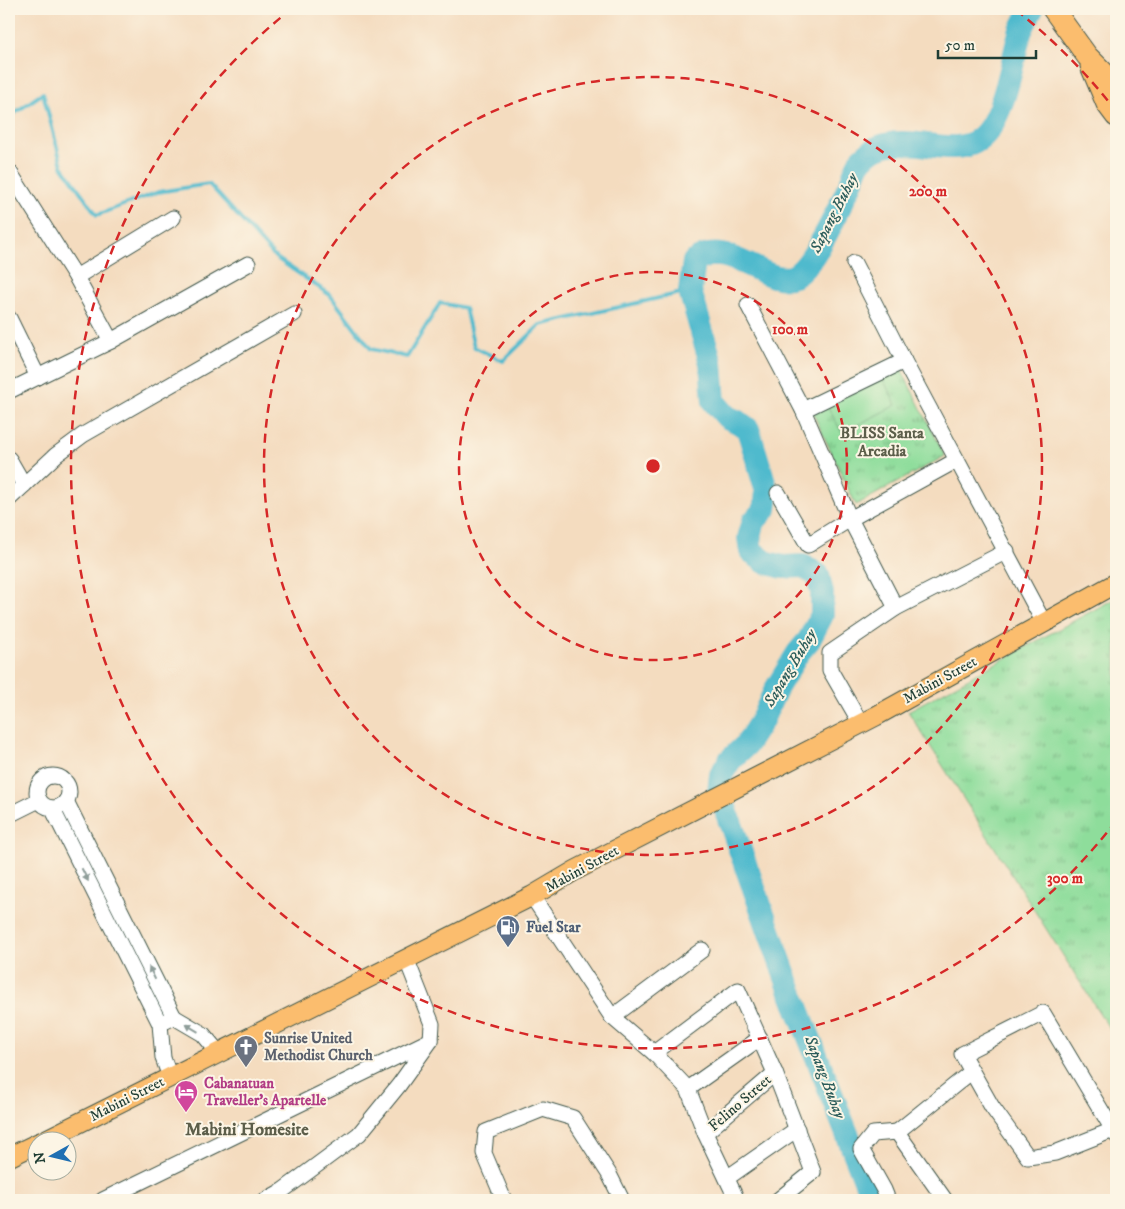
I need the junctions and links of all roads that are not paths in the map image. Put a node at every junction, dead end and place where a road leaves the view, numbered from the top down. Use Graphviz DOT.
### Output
graph roads {
  1 [pos="1055,12"];
  2 [pos="1087,56"];
  3 [pos="1116,85"];
  4 [pos="1116,116"];
  5 [pos="9,171"];
  6 [pos="173,218"];
  7 [pos="854,263"];
  8 [pos="248,264"];
  9 [pos="76,277"];
  10 [pos="748,305"];
  11 [pos="294,314"];
  12 [pos="9,318"];
  13 [pos="111,341"];
  14 [pos="904,361"];
  15 [pos="38,377"];
  16 [pos="9,391"];
  17 [pos="803,410"];
  18 [pos="9,459"];
  19 [pos="957,460"];
  20 [pos="24,484"];
  21 [pos="778,493"];
  22 [pos="9,499"];
  23 [pos="850,519"];
  24 [pos="1007,551"];
  25 [pos="1116,583"];
  26 [pos="896,608"];
  27 [pos="1044,623"];
  28 [pos="861,724"];
  29 [pos="39,800"];
  30 [pos="66,800"];
  31 [pos="52,808"];
  32 [pos="9,815"];
  33 [pos="532,896"];
  34 [pos="702,950"];
  35 [pos="406,958"];
  36 [pos="174,1017"];
  37 [pos="612,1017"];
  38 [pos="160,1024"];
  39 [pos="760,1038"];
  40 [pos="431,1040"];
  41 [pos="218,1052"];
  42 [pos="654,1052"];
  43 [pos="775,1072"];
  44 [pos="971,1072"];
  45 [pos="170,1077"];
  46 [pos="688,1089"];
  47 [pos="797,1129"];
  48 [pos="59,1132"];
  49 [pos="897,1132"];
  50 [pos="1115,1132"];
  51 [pos="705,1133"];
  52 [pos="28,1148"];
  53 [pos="9,1157"];
  54 [pos="727,1178"];
  55 [pos="285,1196"];
  56 [pos="104,1200"];
  57 [pos="266,1200"];
  58 [pos="504,1200"];
  59 [pos="622,1200"];
  60 [pos="737,1200"];
  61 [pos="778,1200"];
  62 [pos="888,1200"];
  63 [pos="945,1200"];
  1 -- 2 [label="highway"];
  2 -- 3 [label="highway"];
  2 -- 4 [label="highway"];
  5 -- 9 [label="street"];
  6 -- 9 [label="street"];
  7 -- 14 [label="street"];
  8 -- 13 [label="street"];
  9 -- 13 [label="street"];
  10 -- 17 [label="street"];
  11 -- 20 [label="street"];
  12 -- 15 [label="street"];
  13 -- 15 [label="street"];
  14 -- 17 [label="street"];
  14 -- 19 [label="street"];
  15 -- 16 [label="street"];
  17 -- 23 [label="street"];
  18 -- 20 [label="street"];
  19 -- 23 [label="street"];
  19 -- 24 [label="street"];
  20 -- 22 [label="street"];
  21 -- 23 [label="street"];
  23 -- 26 [label="street"];
  24 -- 26 [label="street"];
  24 -- 27 [label="street"];
  25 -- 27 [label="main road, Mabini Street"];
  26 -- 28 [label="street"];
  27 -- 28 [label="main road, Mabini Street"];
  28 -- 33 [label="main road, Mabini Street"];
  29 -- 30 [label="street"];
  29 -- 31 [label="street"];
  29 -- 32 [label="street"];
  30 -- 31 [label="street"];
  36 -- 30 [label="street, one-way"];
  31 -- 38 [label="street, one-way"];
  33 -- 35 [label="main road, Mabini Street"];
  33 -- 37 [label="street"];
  34 -- 37 [label="street"];
  35 -- 40 [label="street"];
  35 -- 41 [label="main road, Mabini Street"];
  36 -- 38 [label="street"];
  41 -- 36 [label="street, one-way"];
  37 -- 42 [label="street"];
  38 -- 45 [label="street"];
  39 -- 42 [label="street"];
  39 -- 43 [label="street"];
  39 -- 46 [label="street"];
  40 -- 55 [label="street"];
  40 -- 56 [label="street"];
  41 -- 45 [label="main road, Mabini Street"];
  42 -- 46 [label="street"];
  43 -- 47 [label="street"];
  43 -- 51 [label="street, Felino Street"];
  44 -- 49 [label="street"];
  44 -- 50 [label="street"];
  44 -- 50 [label="street"];
  45 -- 48 [label="main road, Mabini Street"];
  46 -- 51 [label="street"];
  47 -- 54 [label="street"];
  47 -- 61 [label="street"];
  49 -- 62 [label="street"];
  49 -- 63 [label="street"];
  51 -- 54 [label="street"];
  52 -- 53 [label="main road, Mabini Street"];
  54 -- 60 [label="street"];
  55 -- 57 [label="street"];
  58 -- 59 [label="street"];
}
